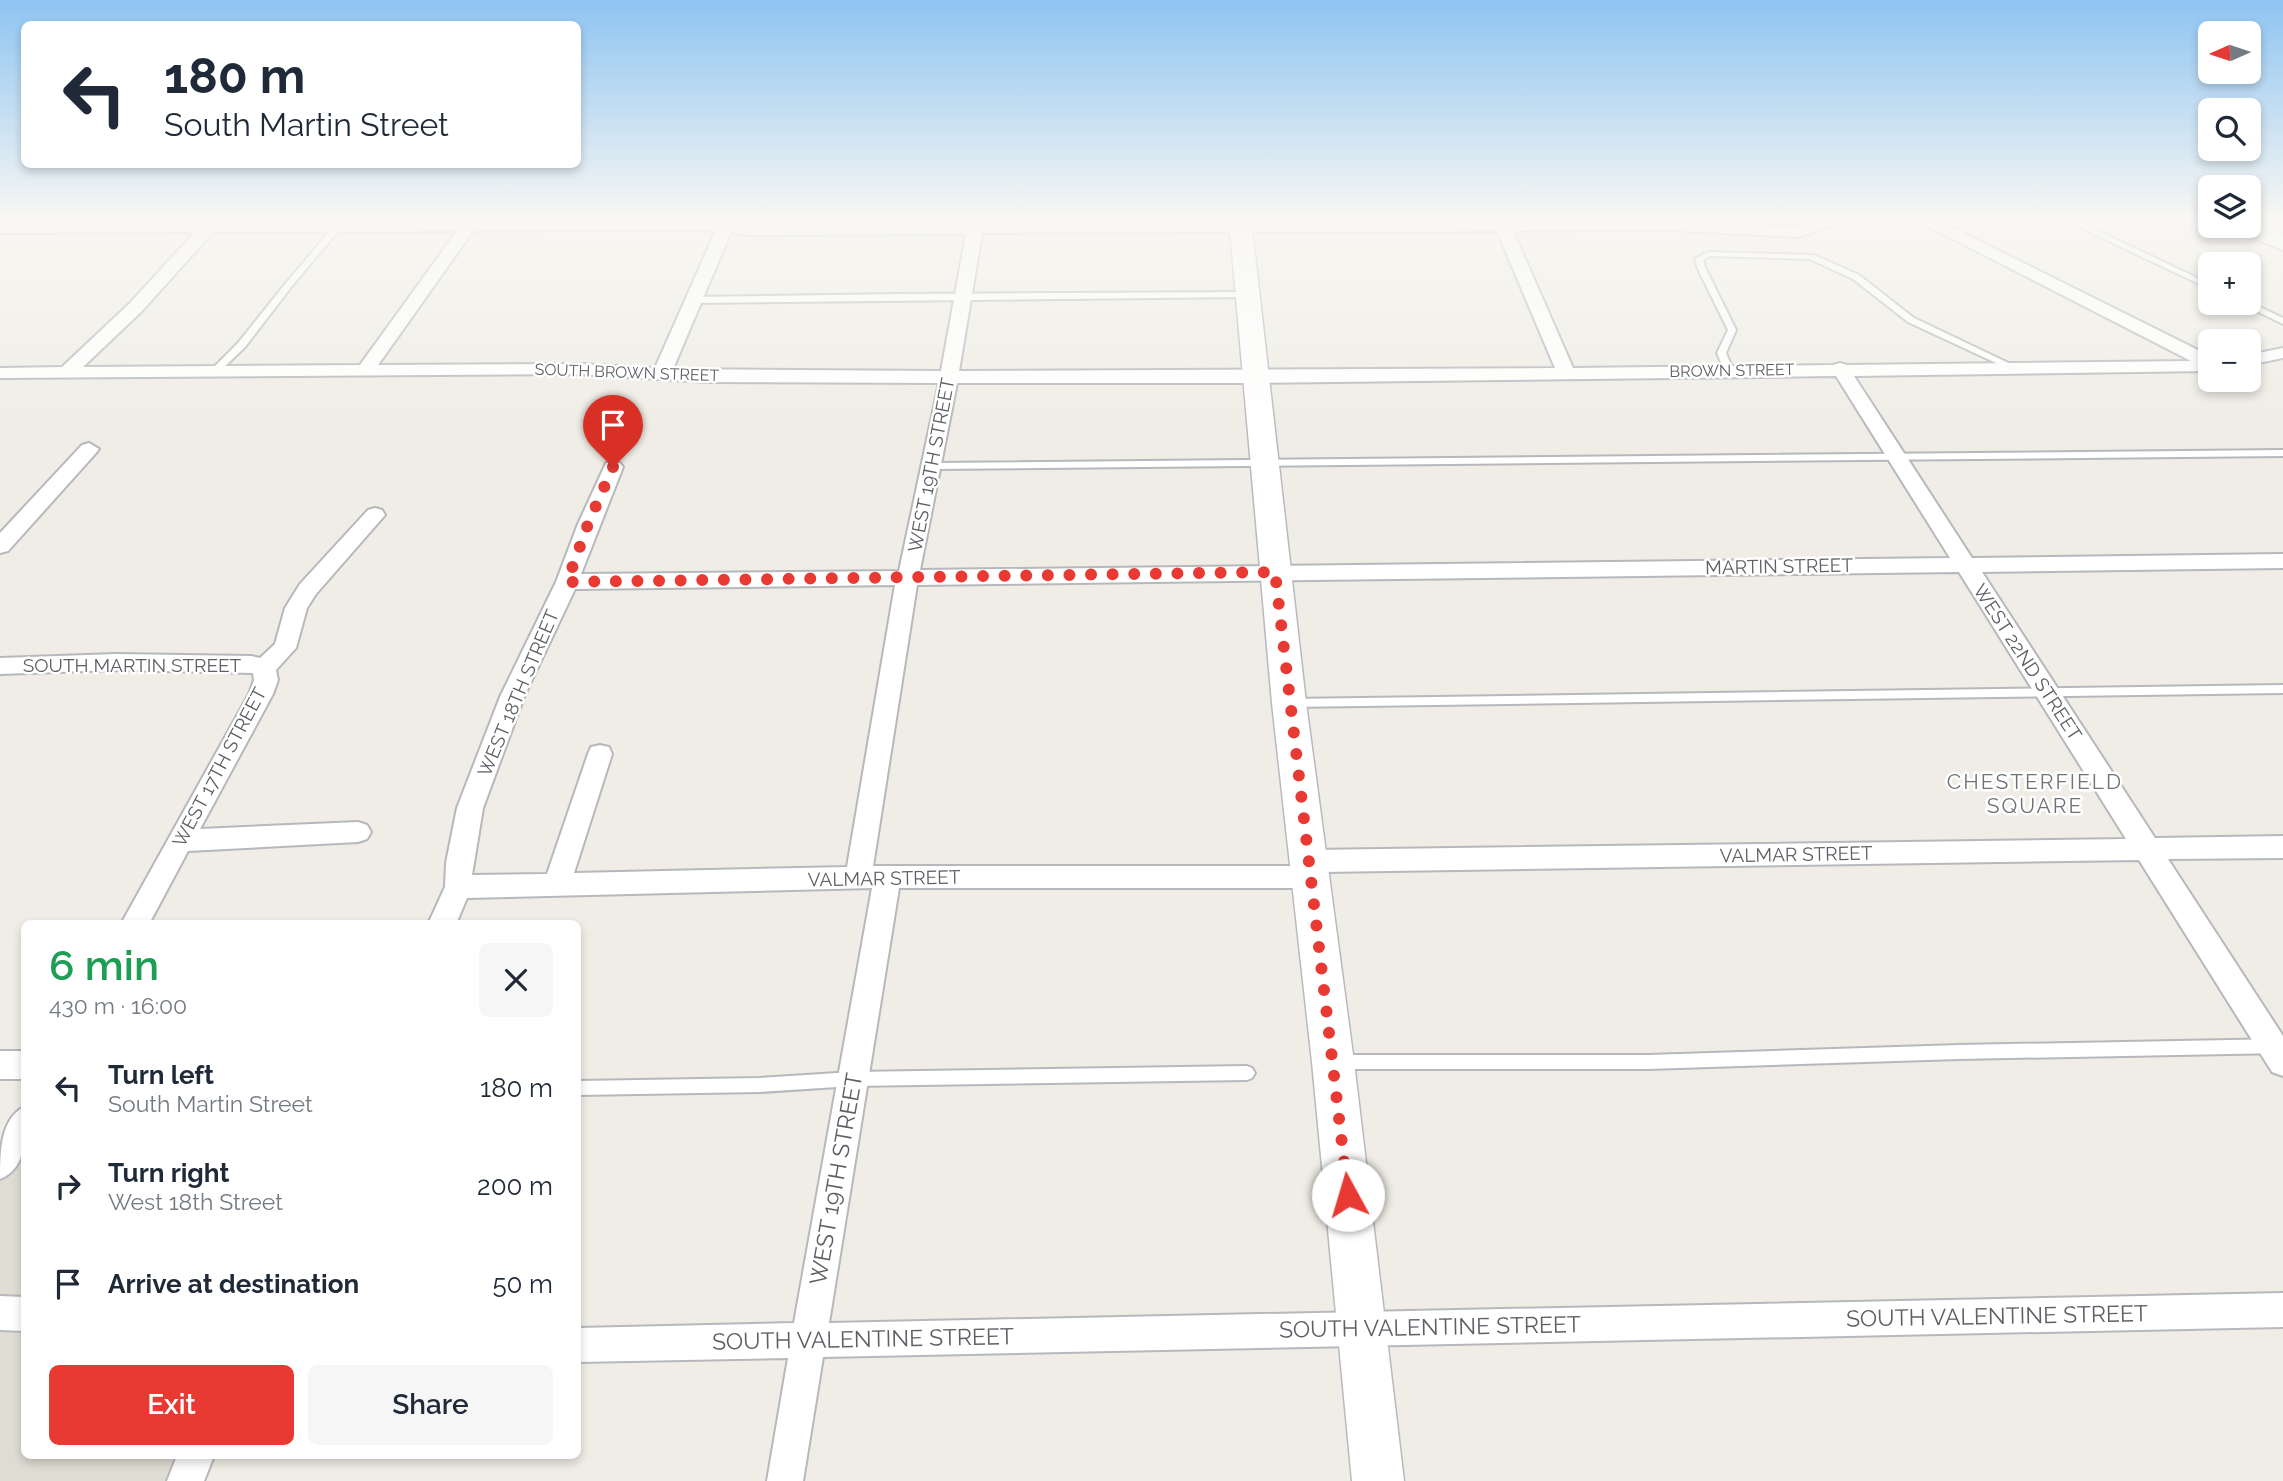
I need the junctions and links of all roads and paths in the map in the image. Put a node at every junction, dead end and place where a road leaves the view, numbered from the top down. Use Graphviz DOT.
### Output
graph roads {
  1 [pos="153,288"];
  2 [pos="287,288"];
  3 [pos="424,288"];
  4 [pos="698,288"];
  5 [pos="965,288"];
  6 [pos="1246,288"];
  7 [pos="1529,288"];
  8 [pos="1711,288"];
  9 [pos="1870,288"];
  10 [pos="2059,288"];
  11 [pos="1247,295"];
  12 [pos="964,297"];
  13 [pos="693,300"];
  14 [pos="2261,311"];
  15 [pos="2283,321"];
  16 [pos="2283,353"];
  17 [pos="2198,358"];
  18 [pos="2261,358"];
  19 [pos="2198,364"];
  20 [pos="2012,367"];
  21 [pos="1840,368"];
  22 [pos="366,369"];
  23 [pos="1728,370"];
  24 [pos="67,372"];
  25 [pos="214,372"];
  26 [pos="662,372"];
  27 [pos="1565,372"];
  28 [pos="0,373"];
  29 [pos="949,376"];
  30 [pos="1254,377"];
  31 [pos="89,449"];
  32 [pos="2283,453"];
  33 [pos="1897,457"];
  34 [pos="1264,464"];
  35 [pos="933,466"];
  36 [pos="613,467"];
  37 [pos="374,515"];
  38 [pos="0,546"];
  39 [pos="2283,561"];
  40 [pos="1965,564"];
  41 [pos="1275,572"];
  42 [pos="907,579"];
  43 [pos="567,582"];
  44 [pos="0,666"];
  45 [pos="264,668"];
  46 [pos="2283,689"];
  47 [pos="2047,693"];
  48 [pos="1289,703"];
  49 [pos="600,754"];
  50 [pos="358,832"];
  51 [pos="179,841"];
  52 [pos="2283,847"];
  53 [pos="2147,848"];
  54 [pos="1310,869"];
  55 [pos="873,877"];
  56 [pos="557,884"];
  57 [pos="458,887"];
  58 [pos="137,920"];
  59 [pos="444,920"];
  60 [pos="2280,1052"];
  61 [pos="1334,1062"];
  62 [pos="0,1065"];
  63 [pos="21,1065"];
  64 [pos="1247,1073"];
  65 [pos="853,1079"];
  66 [pos="581,1088"];
  67 [pos="21,1127"];
  68 [pos="0,1164"];
  69 [pos="2283,1310"];
  70 [pos="0,1313"];
  71 [pos="21,1314"];
  72 [pos="1362,1329"];
  73 [pos="809,1340"];
  74 [pos="581,1345"];
  75 [pos="195,1459"];
  76 [pos="185,1481"];
  77 [pos="785,1481"];
  78 [pos="1378,1481"];
  1 -- 24 [label="street"];
  2 -- 25 [label="lane"];
  3 -- 22 [label="street"];
  4 -- 13 [label="street"];
  5 -- 12 [label="street, WEST 19TH STREET"];
  6 -- 11 [label="street"];
  7 -- 27 [label="street"];
  8 -- 23 [label="lane"];
  9 -- 20 [label="lane"];
  10 -- 17 [label="street"];
  11 -- 12 [label="lane"];
  11 -- 30 [label="street"];
  12 -- 13 [label="lane"];
  12 -- 29 [label="street, WEST 19TH STREET"];
  13 -- 26 [label="street"];
  14 -- 15 [label="lane"];
  16 -- 18 [label="street"];
  19 -- 20 [label="street, BROWN STREET"];
  20 -- 21 [label="street, BROWN STREET"];
  21 -- 23 [label="street, BROWN STREET"];
  21 -- 33 [label="street, WEST 22ND STREET"];
  22 -- 25 [label="street, SOUTH BROWN STREET"];
  22 -- 26 [label="street, SOUTH BROWN STREET"];
  23 -- 27 [label="street, BROWN STREET"];
  24 -- 25 [label="street, SOUTH BROWN STREET"];
  24 -- 28 [label="street, SOUTH BROWN STREET"];
  26 -- 29 [label="street, SOUTH BROWN STREET"];
  27 -- 30 [label="street, BROWN STREET"];
  29 -- 30 [label="street, SOUTH BROWN STREET"];
  29 -- 35 [label="street, WEST 19TH STREET"];
  30 -- 34 [label="street"];
  31 -- 38 [label="street"];
  32 -- 33 [label="lane"];
  33 -- 34 [label="lane"];
  33 -- 40 [label="street, WEST 22ND STREET"];
  34 -- 35 [label="lane"];
  34 -- 41 [label="street"];
  35 -- 42 [label="street, WEST 19TH STREET"];
  36 -- 43 [label="street, WEST 18TH STREET"];
  37 -- 45 [label="street, WEST 17TH STREET"];
  39 -- 40 [label="street, MARTIN STREET"];
  40 -- 41 [label="street, MARTIN STREET"];
  40 -- 47 [label="street, WEST 22ND STREET"];
  41 -- 42 [label="street"];
  41 -- 48 [label="street"];
  42 -- 43 [label="street"];
  42 -- 55 [label="street, WEST 19TH STREET"];
  43 -- 57 [label="street, WEST 18TH STREET"];
  44 -- 45 [label="street, SOUTH MARTIN STREET"];
  45 -- 51 [label="street, WEST 17TH STREET"];
  46 -- 47 [label="lane"];
  47 -- 48 [label="lane"];
  47 -- 53 [label="street, WEST 22ND STREET"];
  48 -- 54 [label="street"];
  49 -- 56 [label="street"];
  50 -- 51 [label="street"];
  51 -- 58 [label="street, WEST 17TH STREET"];
  52 -- 53 [label="street, VALMAR STREET"];
  53 -- 54 [label="street, VALMAR STREET"];
  53 -- 60 [label="street, WEST 22ND STREET"];
  54 -- 55 [label="street, VALMAR STREET"];
  54 -- 61 [label="street"];
  55 -- 56 [label="street, VALMAR STREET"];
  55 -- 65 [label="street, WEST 19TH STREET"];
  56 -- 57 [label="street, VALMAR STREET"];
  57 -- 59 [label="street, WEST 18TH STREET"];
  60 -- 61 [label="lane"];
  61 -- 72 [label="street"];
  62 -- 63 [label="street"];
  64 -- 65 [label="lane"];
  65 -- 66 [label="lane"];
  65 -- 73 [label="street, WEST 19TH STREET"];
  67 -- 68 [label="street"];
  69 -- 72 [label="street, SOUTH VALENTINE STREET"];
  70 -- 71 [label="street"];
  72 -- 73 [label="street, SOUTH VALENTINE STREET"];
  72 -- 78 [label="street"];
  73 -- 74 [label="street, SOUTH VALENTINE STREET"];
  73 -- 77 [label="street, WEST 19TH STREET"];
  75 -- 76 [label="street"];
}
